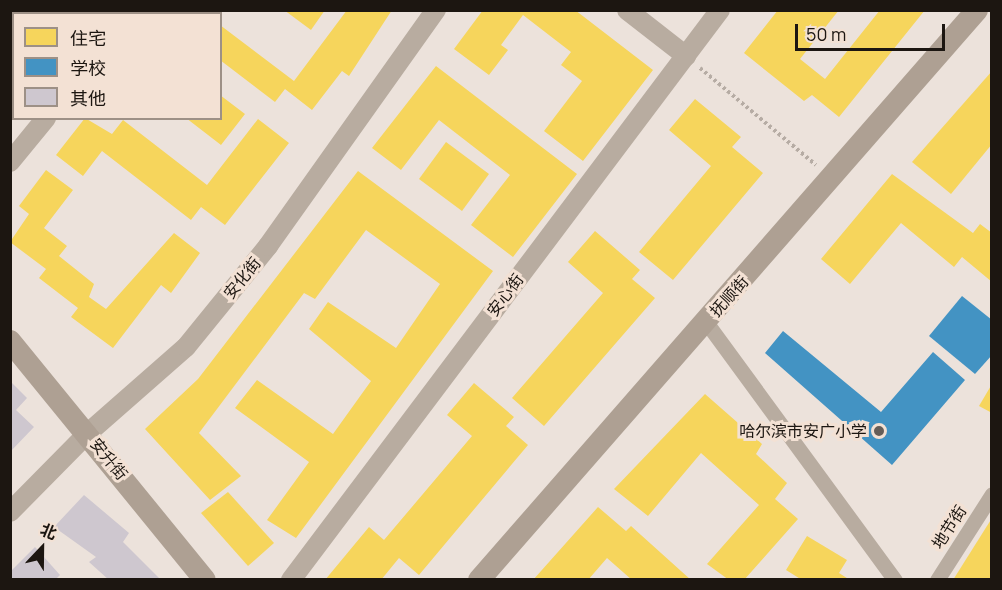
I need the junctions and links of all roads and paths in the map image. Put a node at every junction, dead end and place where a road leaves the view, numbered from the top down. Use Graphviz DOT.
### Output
graph roads {
  1 [pos="436,10"];
  2 [pos="627,10"];
  3 [pos="720,10"];
  4 [pos="977,10"];
  5 [pos="686,56"];
  6 [pos="44,120"];
  7 [pos="10,162"];
  8 [pos="834,179"];
  9 [pos="706,322"];
  10 [pos="10,340"];
  11 [pos="88,433"];
  12 [pos="992,494"];
  13 [pos="10,512"];
  14 [pos="483,574"];
  15 [pos="205,579"];
  16 [pos="291,579"];
  17 [pos="466,579"];
  18 [pos="895,579"];
  19 [pos="936,579"];
  1 -- 11 [label="street, 安化街"];
  2 -- 5 [label="street"];
  3 -- 5 [label="street, 安心街"];
  4 -- 8 [label="main road, 抚顺街"];
  5 -- 8 [label="path"];
  5 -- 16 [label="street, 安心街"];
  6 -- 7 [label="street"];
  8 -- 9 [label="main road, 抚顺街"];
  9 -- 14 [label="main road, 抚顺街"];
  9 -- 18 [label="street"];
  10 -- 11 [label="main road, 安升街"];
  11 -- 13 [label="street, 安化街"];
  11 -- 15 [label="main road, 安升街"];
  12 -- 19 [label="street, 地节街"];
  14 -- 17 [label="main road"];
}
